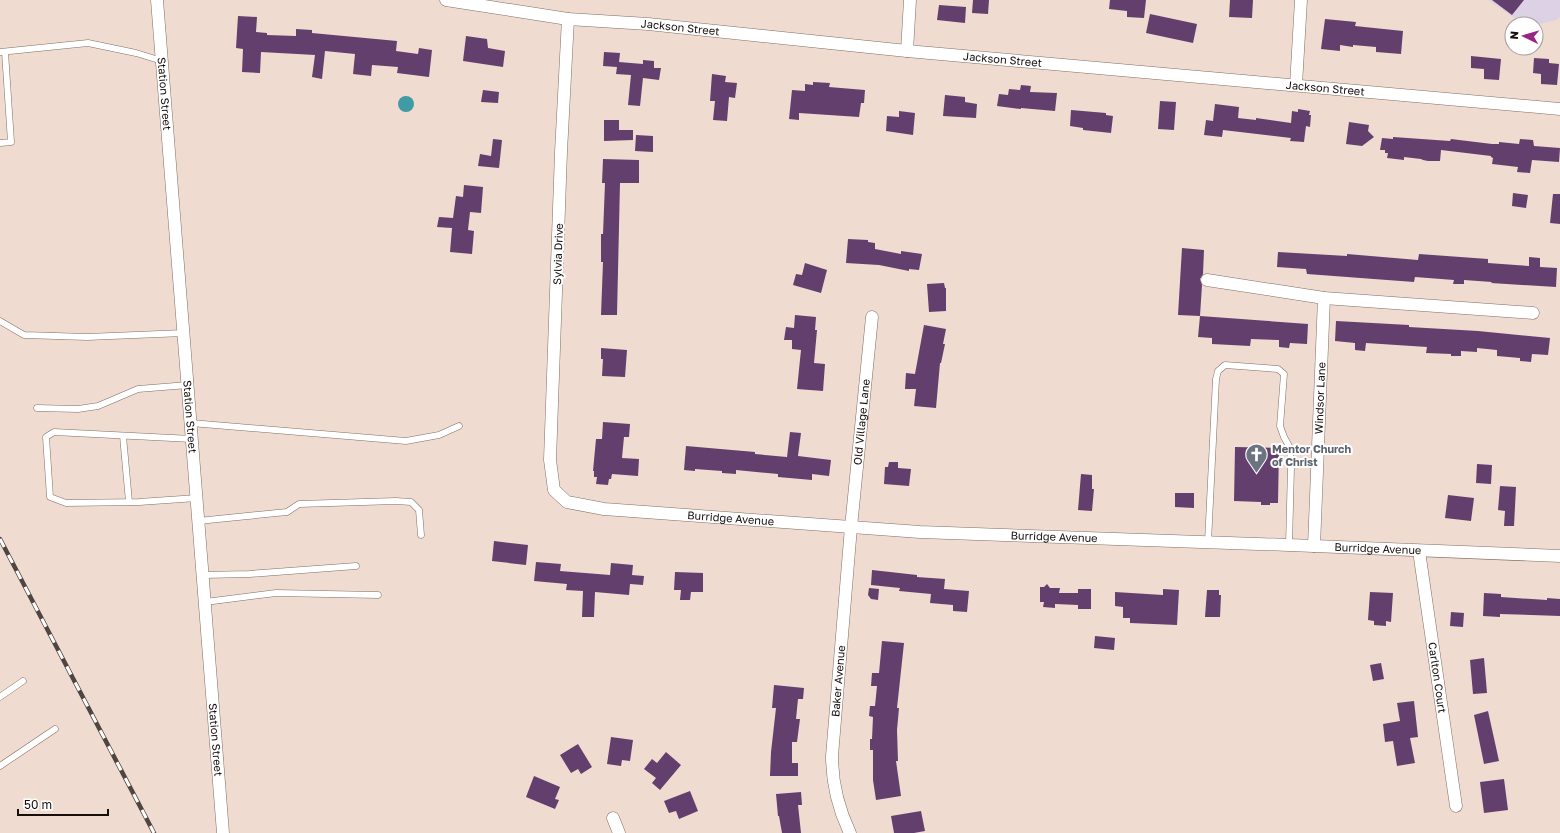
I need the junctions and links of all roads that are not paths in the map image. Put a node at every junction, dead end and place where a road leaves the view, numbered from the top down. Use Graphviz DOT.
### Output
graph roads {
  1 [pos="157,0"];
  2 [pos="446,0"];
  3 [pos="910,0"];
  4 [pos="1301,0"];
  5 [pos="568,19"];
  6 [pos="906,51"];
  7 [pos="2,52"];
  8 [pos="162,61"];
  9 [pos="1296,85"];
  10 [pos="1560,109"];
  11 [pos="0,143"];
  12 [pos="1207,280"];
  13 [pos="1324,298"];
  14 [pos="1533,313"];
  15 [pos="872,317"];
  16 [pos="0,321"];
  17 [pos="184,333"];
  18 [pos="188,385"];
  19 [pos="36,408"];
  20 [pos="191,423"];
  21 [pos="459,426"];
  22 [pos="123,436"];
  23 [pos="192,439"];
  24 [pos="554,490"];
  25 [pos="197,498"];
  26 [pos="129,502"];
  27 [pos="198,521"];
  28 [pos="851,527"];
  29 [pos="421,535"];
  30 [pos="1208,542"];
  31 [pos="1289,545"];
  32 [pos="1314,546"];
  33 [pos="1419,551"];
  34 [pos="1560,556"];
  35 [pos="356,566"];
  36 [pos="203,576"];
  37 [pos="378,596"];
  38 [pos="205,602"];
  39 [pos="23,681"];
  40 [pos="0,697"];
  41 [pos="54,729"];
  42 [pos="0,766"];
  43 [pos="1456,806"];
  44 [pos="613,818"];
  45 [pos="223,833"];
  46 [pos="619,833"];
  47 [pos="850,833"];
  1 -- 8 [label="street, Station Street"];
  2 -- 5 [label="street, Jackson Street"];
  3 -- 6 [label="street"];
  4 -- 9 [label="street"];
  5 -- 6 [label="street, Jackson Street"];
  5 -- 24 [label="street, Sylvia Drive"];
  6 -- 9 [label="street, Jackson Street"];
  7 -- 8 [label="lane"];
  7 -- 11 [label="lane"];
  8 -- 17 [label="street, Station Street"];
  9 -- 10 [label="street, Jackson Street"];
  12 -- 13 [label="street"];
  13 -- 14 [label="street"];
  13 -- 32 [label="street, Windsor Lane"];
  15 -- 28 [label="street, Old Village Lane"];
  16 -- 17 [label="lane"];
  17 -- 18 [label="street, Station Street"];
  18 -- 19 [label="lane"];
  18 -- 20 [label="street, Station Street"];
  20 -- 21 [label="lane"];
  20 -- 23 [label="street, Station Street"];
  22 -- 23 [label="lane"];
  22 -- 26 [label="lane"];
  22 -- 26 [label="lane"];
  23 -- 25 [label="street, Station Street"];
  24 -- 28 [label="street, Burridge Avenue"];
  25 -- 26 [label="lane"];
  25 -- 27 [label="street, Station Street"];
  27 -- 29 [label="lane"];
  27 -- 36 [label="street, Station Street"];
  28 -- 30 [label="street, Burridge Avenue"];
  28 -- 47 [label="street, Baker Avenue"];
  30 -- 31 [label="street, Burridge Avenue"];
  30 -- 31 [label="lane"];
  31 -- 32 [label="street, Burridge Avenue"];
  32 -- 33 [label="street, Burridge Avenue"];
  33 -- 34 [label="street, Burridge Avenue"];
  33 -- 43 [label="street, Carlton Court"];
  35 -- 36 [label="lane"];
  36 -- 38 [label="street, Station Street"];
  37 -- 38 [label="lane"];
  38 -- 45 [label="street, Station Street"];
  39 -- 40 [label="lane"];
  41 -- 42 [label="lane"];
  44 -- 46 [label="street"];
}
